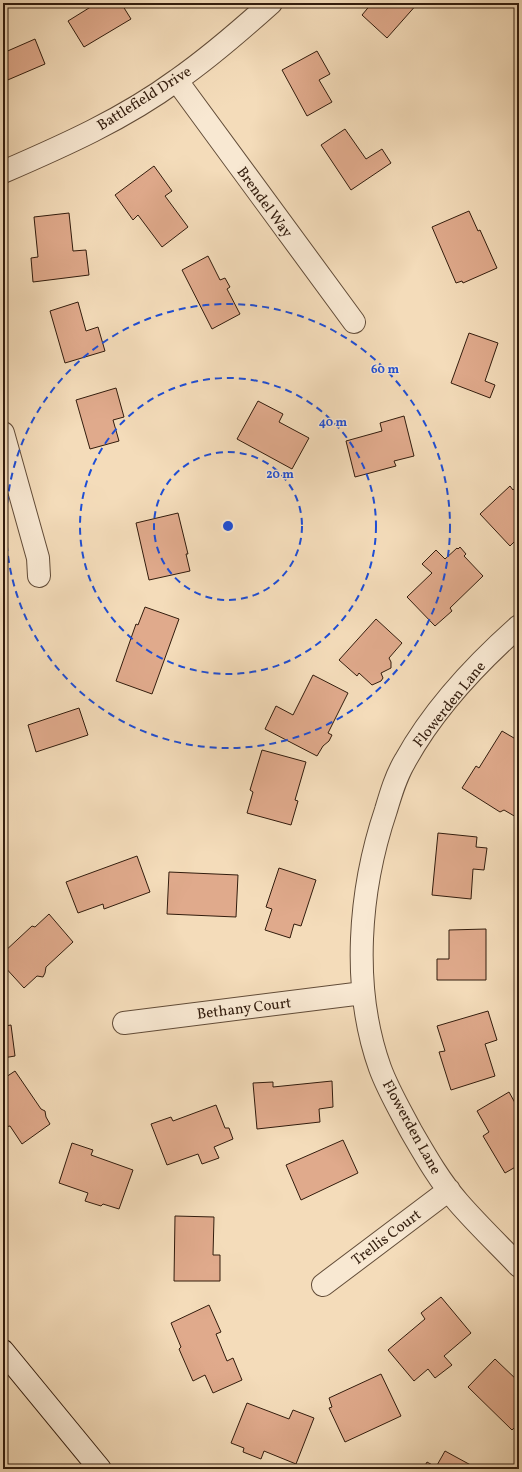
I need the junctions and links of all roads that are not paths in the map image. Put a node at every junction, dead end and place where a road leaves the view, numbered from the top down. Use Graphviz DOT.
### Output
graph roads {
  1 [pos="271,3"];
  2 [pos="177,81"];
  3 [pos="3,172"];
  4 [pos="354,322"];
  5 [pos="3,433"];
  6 [pos="38,576"];
  7 [pos="519,626"];
  8 [pos="363,993"];
  9 [pos="124,1023"];
  10 [pos="449,1190"];
  11 [pos="519,1266"];
  12 [pos="323,1285"];
  13 [pos="3,1352"];
  14 [pos="100,1469"];
  1 -- 2 [label="street, Battlefield Drive"];
  2 -- 3 [label="street, Battlefield Drive"];
  2 -- 4 [label="street, Brendel Way"];
  5 -- 6 [label="street"];
  7 -- 8 [label="street, Flowerden Lane"];
  8 -- 9 [label="street, Bethany Court"];
  8 -- 10 [label="street, Flowerden Lane"];
  10 -- 11 [label="street, Flowerden Lane"];
  10 -- 12 [label="street, Trellis Court"];
  13 -- 14 [label="street"];
}
